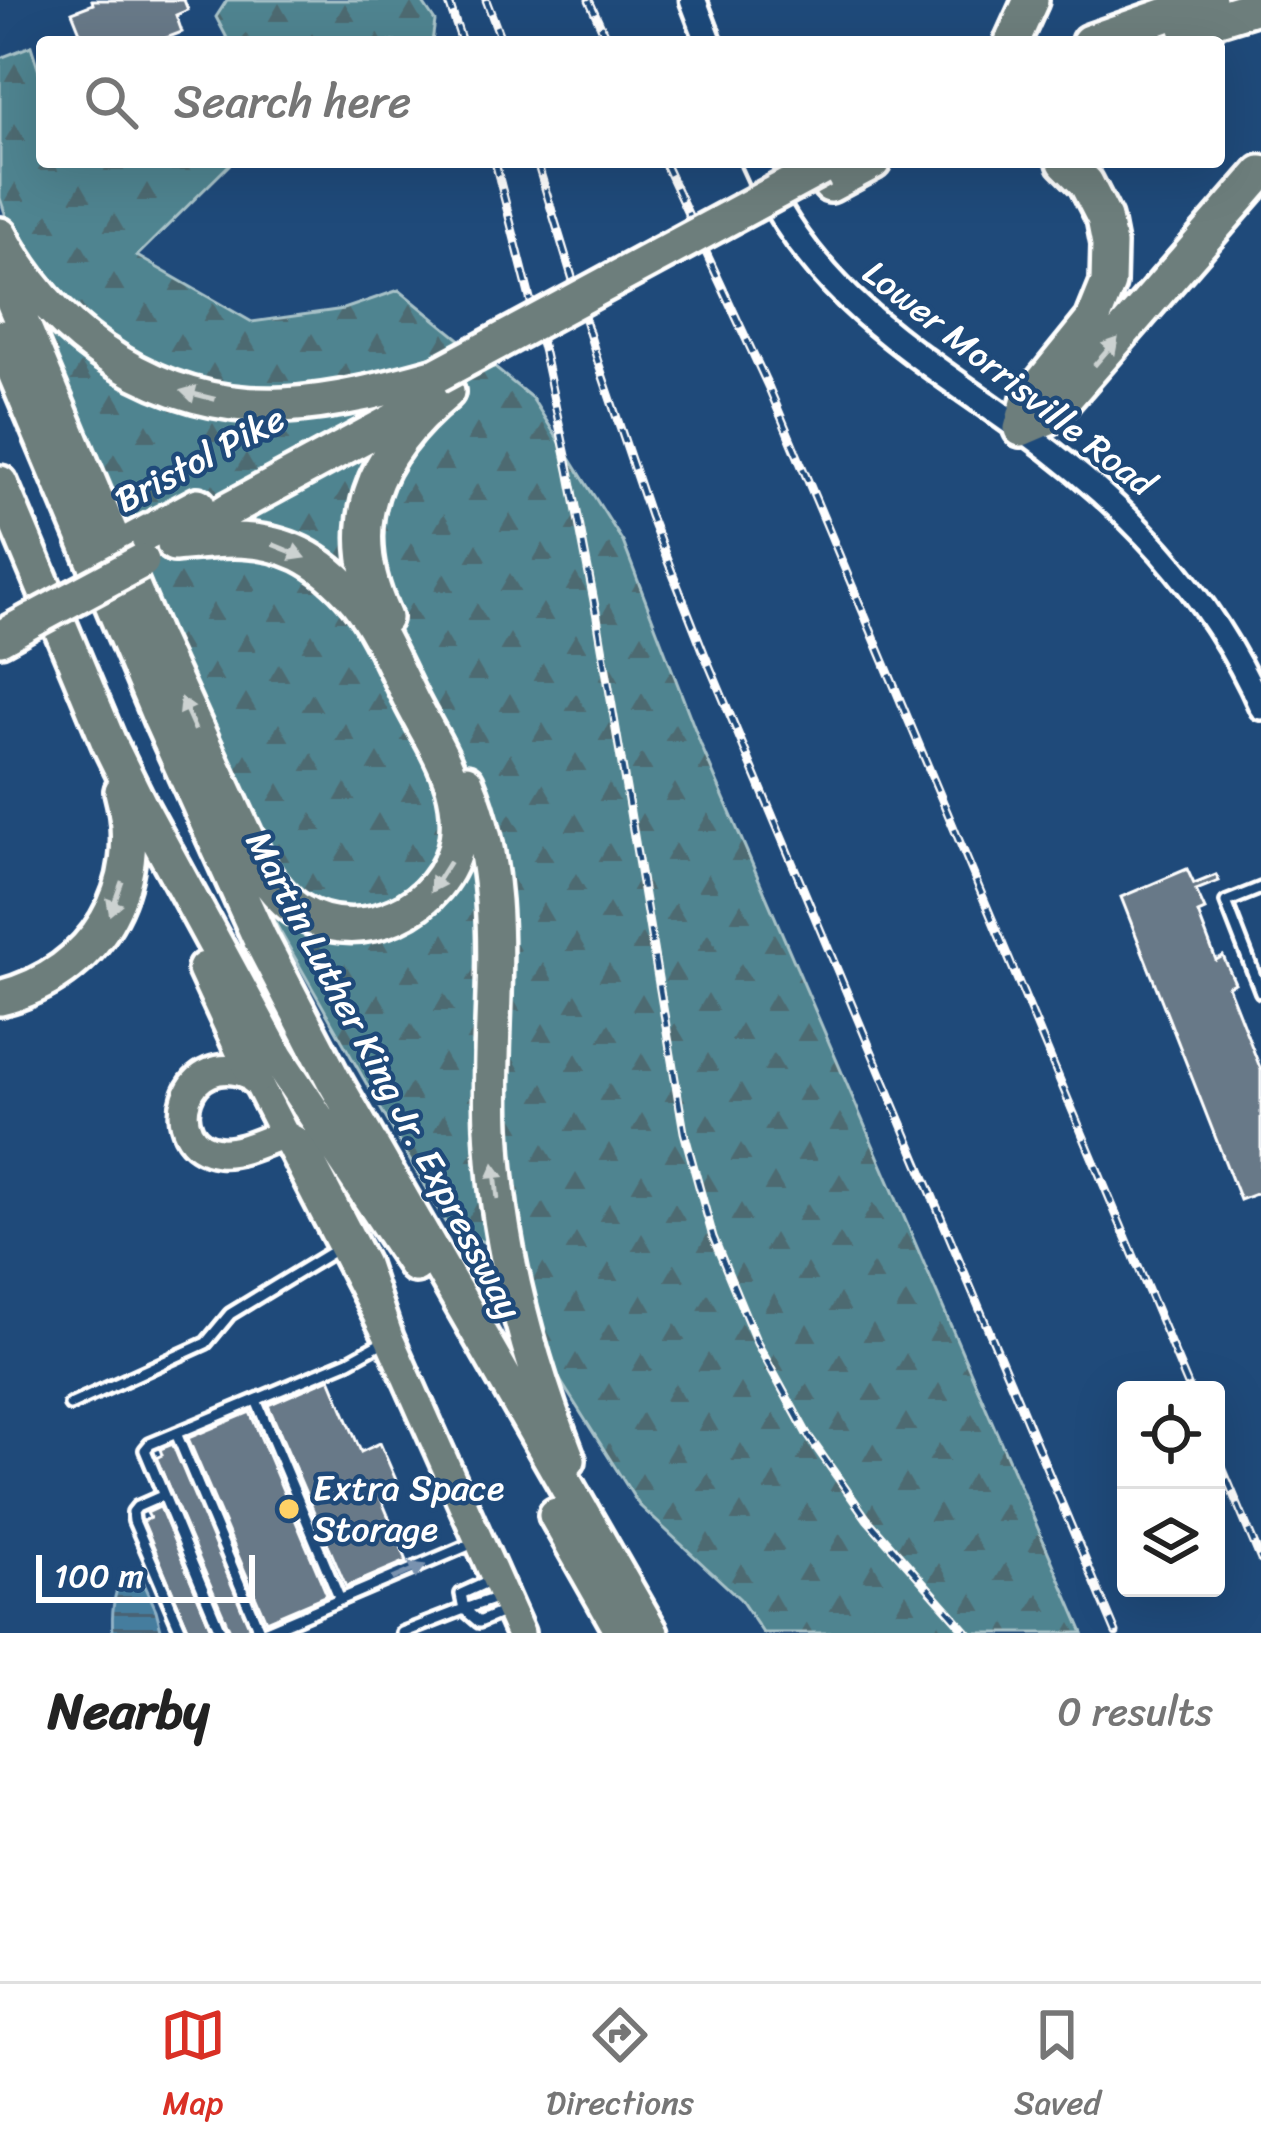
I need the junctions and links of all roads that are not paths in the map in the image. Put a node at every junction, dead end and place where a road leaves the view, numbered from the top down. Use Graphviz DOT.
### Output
graph roads {
  1 [pos="693,0"];
  2 [pos="1031,0"];
  3 [pos="1209,0"];
  4 [pos="1261,4"];
  5 [pos="707,36"];
  6 [pos="1015,36"];
  7 [pos="1106,36"];
  8 [pos="1163,36"];
  9 [pos="757,168"];
  10 [pos="1070,168"];
  11 [pos="828,172"];
  12 [pos="1261,173"];
  13 [pos="0,235"];
  14 [pos="0,270"];
  15 [pos="0,337"];
  16 [pos="442,384"];
  17 [pos="0,391"];
  18 [pos="1021,429"];
  19 [pos="1,488"];
  20 [pos="174,544"];
  21 [pos="138,550"];
  22 [pos="21,609"];
  23 [pos="0,638"];
  24 [pos="1261,708"];
  25 [pos="109,742"];
  26 [pos="140,806"];
  27 [pos="1261,888"];
  28 [pos="1261,992"];
  29 [pos="0,998"];
  30 [pos="255,1077"];
  31 [pos="284,1134"];
  32 [pos="341,1247"];
  33 [pos="415,1265"];
  34 [pos="389,1338"];
  35 [pos="256,1400"];
  36 [pos="70,1405"];
  37 [pos="176,1433"];
  38 [pos="163,1496"];
  39 [pos="481,1540"];
  40 [pos="616,1571"];
  41 [pos="340,1600"];
  42 [pos="508,1604"];
  43 [pos="464,1609"];
  44 [pos="182,1633"];
  45 [pos="221,1633"];
  46 [pos="261,1633"];
  47 [pos="402,1633"];
  48 [pos="623,1633"];
  49 [pos="651,1633"];
  1 -- 5 [label="main road"];
  2 -- 6 [label="highway"];
  3 -- 7 [label="highway"];
  4 -- 8 [label="highway"];
  9 -- 18 [label="main road, Lower Morrisville Road"];
  10 -- 18 [label="highway"];
  11 -- 16 [label="highway, bridge"];
  18 -- 12 [label="highway, one-way"];
  16 -- 13 [label="highway, one-way"];
  20 -- 14 [label="highway, one-way"];
  15 -- 40 [label="highway, Martin Luther King Jr. Expressway"];
  16 -- 20 [label="highway"];
  16 -- 21 [label="highway, Bristol Pike"];
  40 -- 16 [label="highway, one-way"];
  17 -- 33 [label="highway, Martin Luther King Jr. Expressway"];
  18 -- 24 [label="street, Lower Morrisville Road"];
  19 -- 25 [label="highway"];
  20 -- 21 [label="highway"];
  21 -- 22 [label="highway, Bristol Pike"];
  22 -- 23 [label="highway, Bristol Pike"];
  25 -- 26 [label="highway"];
  25 -- 29 [label="highway, one-way"];
  26 -- 30 [label="highway"];
  26 -- 33 [label="highway"];
  27 -- 28 [label="lane"];
  30 -- 31 [label="main road"];
  30 -- 31 [label="main road"];
  31 -- 32 [label="main road"];
  31 -- 34 [label="main road"];
  32 -- 34 [label="main road"];
  32 -- 36 [label="lane"];
  33 -- 48 [label="highway, Martin Luther King Jr. Expressway"];
  34 -- 35 [label="lane"];
  34 -- 39 [label="main road"];
  35 -- 37 [label="lane"];
  35 -- 41 [label="lane"];
  37 -- 38 [label="lane"];
  37 -- 46 [label="lane"];
  38 -- 44 [label="lane"];
  38 -- 45 [label="lane"];
  41 -- 39 [label="lane, one-way"];
  39 -- 42 [label="main road"];
  40 -- 49 [label="highway, Martin Luther King Jr. Expressway"];
  41 -- 46 [label="lane"];
  42 -- 43 [label="lane"];
  42 -- 43 [label="lane"];
  43 -- 47 [label="lane"];
}
